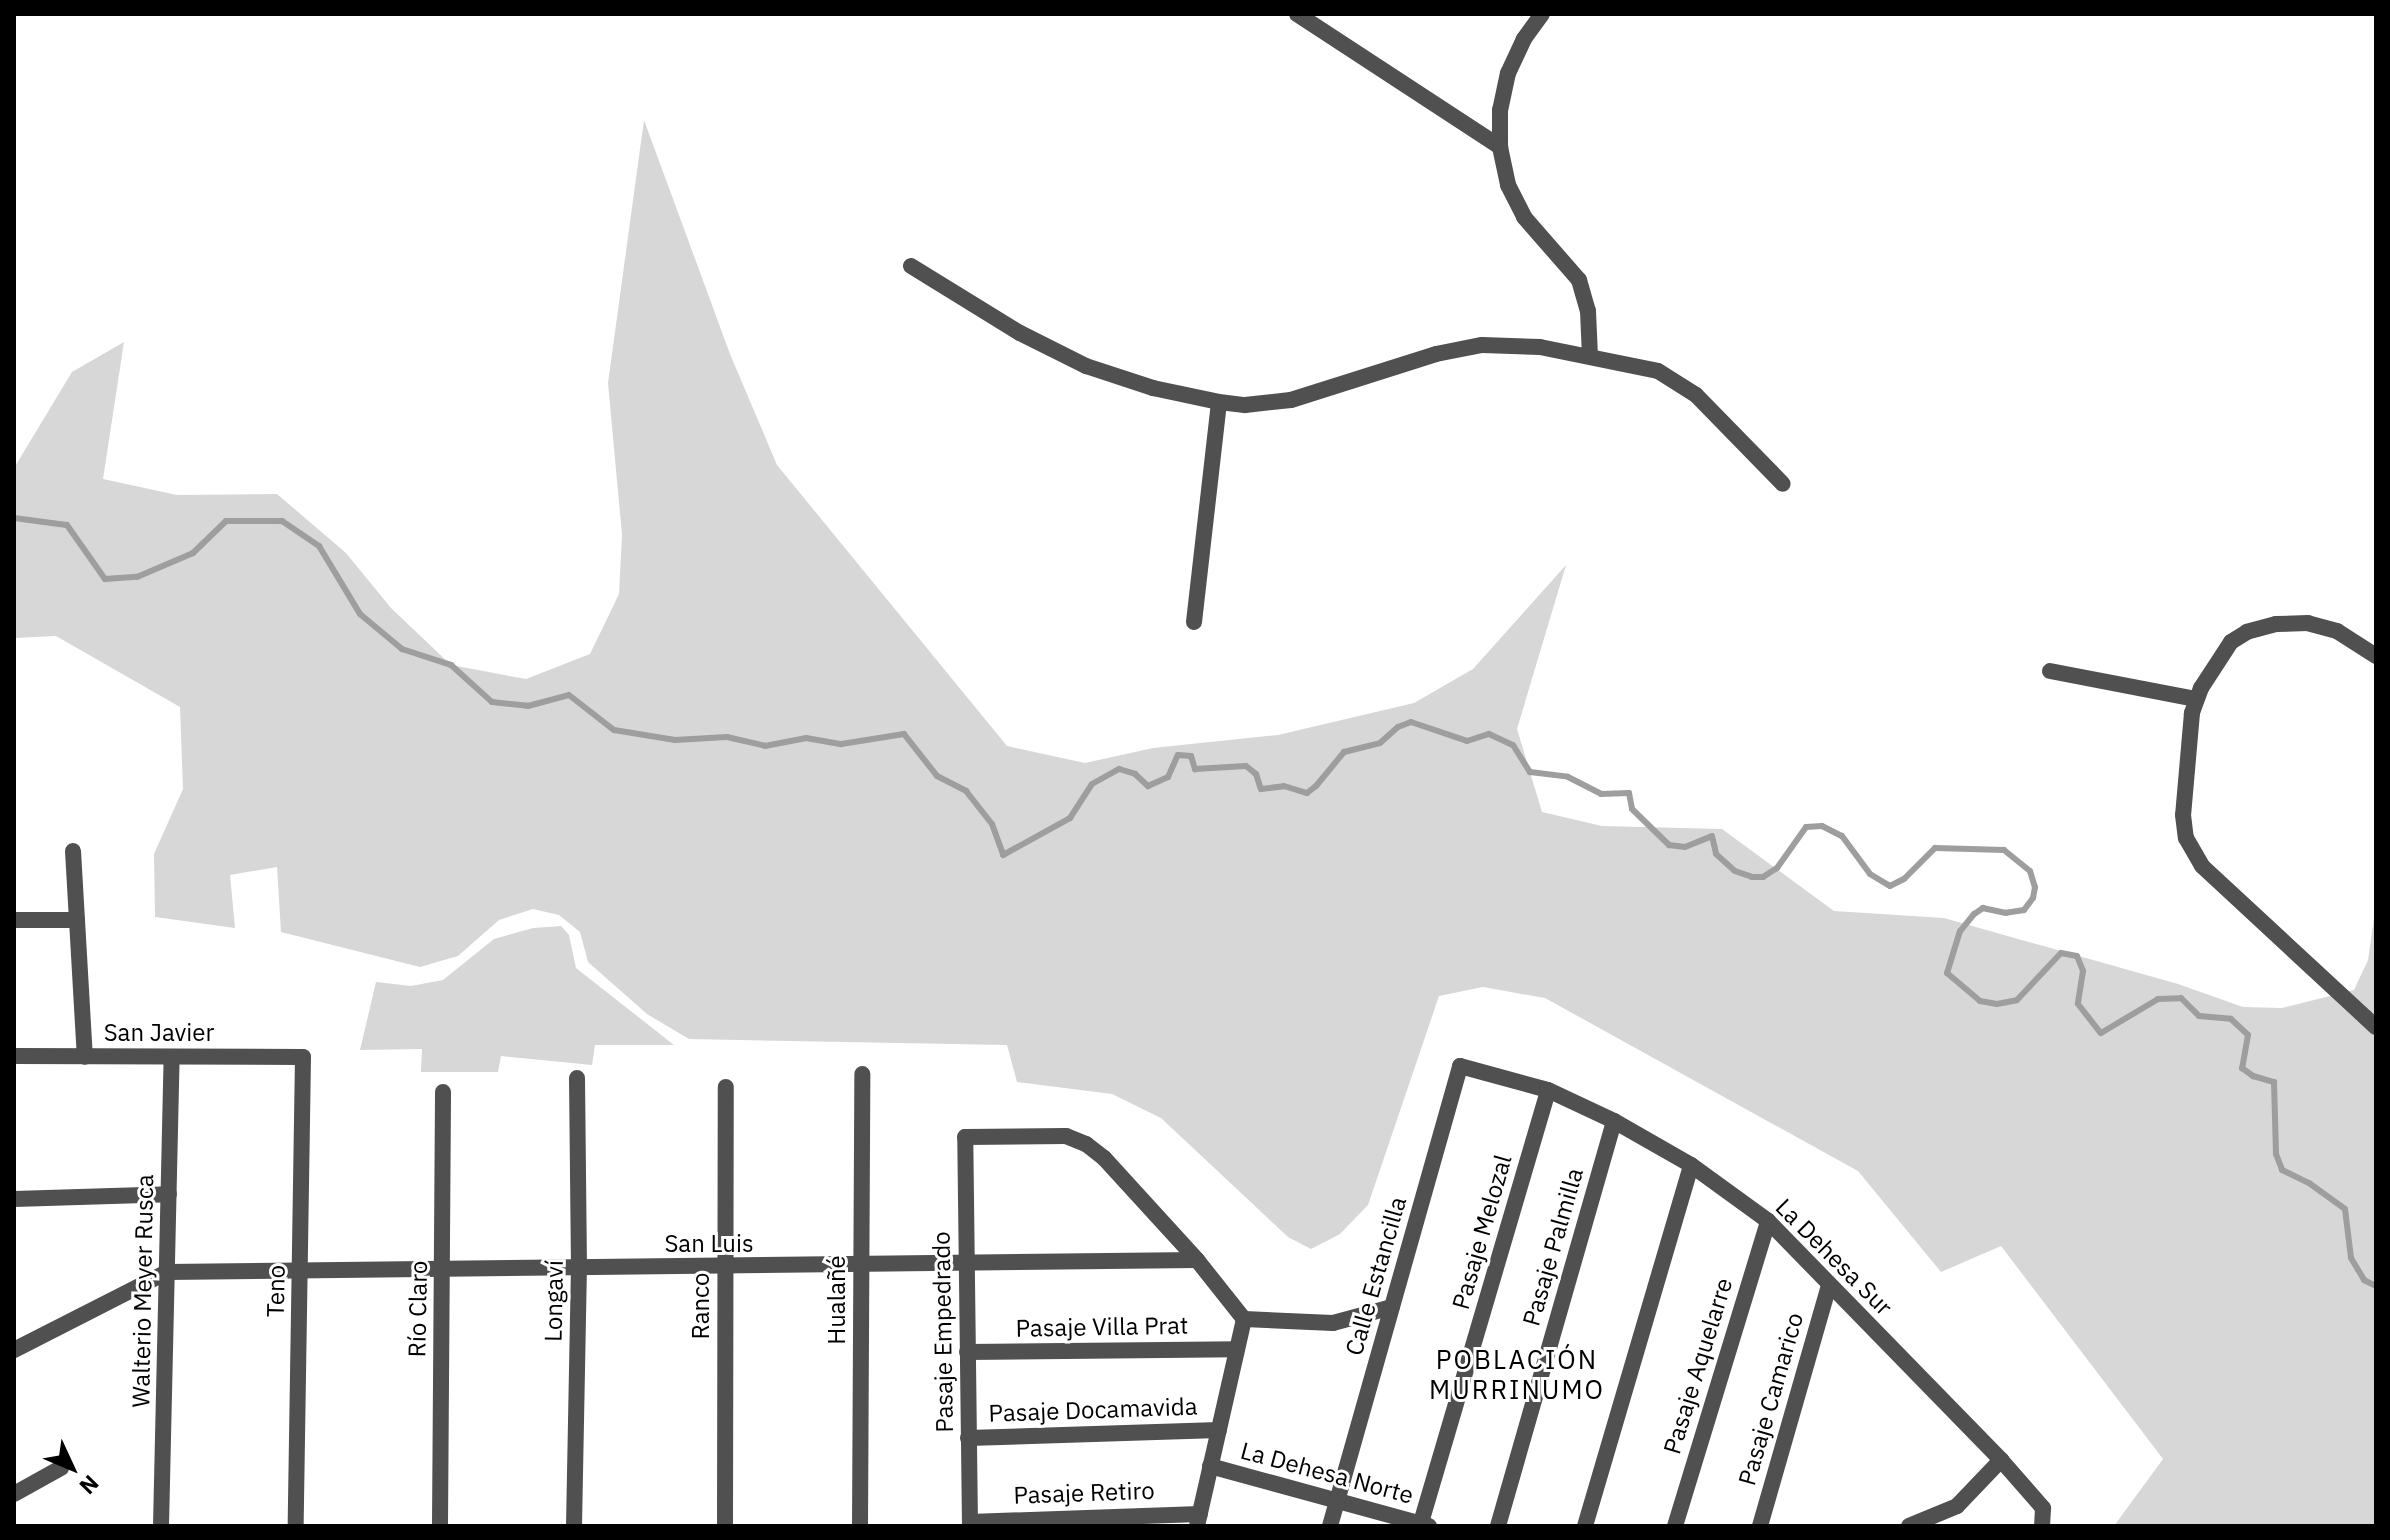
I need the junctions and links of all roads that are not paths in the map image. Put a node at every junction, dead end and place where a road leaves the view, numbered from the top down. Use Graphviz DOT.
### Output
graph roads {
  1 [pos="1297,14"];
  2 [pos="1542,14"];
  3 [pos="1500,147"];
  4 [pos="911,266"];
  5 [pos="1590,356"];
  6 [pos="1219,402"];
  7 [pos="1783,484"];
  8 [pos="1194,622"];
  9 [pos="2376,656"];
  10 [pos="2050,671"];
  11 [pos="2196,699"];
  12 [pos="73,851"];
  13 [pos="14,920"];
  14 [pos="77,920"];
  15 [pos="2376,1027"];
  16 [pos="14,1056"];
  17 [pos="85,1057"];
  18 [pos="172,1057"];
  19 [pos="303,1057"];
  20 [pos="1460,1066"];
  21 [pos="862,1074"];
  22 [pos="577,1078"];
  23 [pos="726,1087"];
  24 [pos="1548,1090"];
  25 [pos="443,1092"];
  26 [pos="1614,1121"];
  27 [pos="1691,1165"];
  28 [pos="169,1194"];
  29 [pos="14,1199"];
  30 [pos="1768,1221"];
  31 [pos="1197,1260"];
  32 [pos="966,1263"];
  33 [pos="862,1267"];
  34 [pos="443,1268"];
  35 [pos="725,1268"];
  36 [pos="579,1269"];
  37 [pos="300,1270"];
  38 [pos="167,1272"];
  39 [pos="1829,1285"];
  40 [pos="1392,1307"];
  41 [pos="1244,1319"];
  42 [pos="1237,1349"];
  43 [pos="14,1350"];
  44 [pos="967,1352"];
  45 [pos="1219,1430"];
  46 [pos="968,1438"];
  47 [pos="2001,1460"];
  48 [pos="1210,1466"];
  49 [pos="61,1468"];
  50 [pos="14,1494"];
  51 [pos="1338,1499"];
  52 [pos="1198,1520"];
  53 [pos="970,1524"];
  54 [pos="1424,1525"];
  55 [pos="1765,1525"];
  56 [pos="161,1526"];
  57 [pos="296,1526"];
  58 [pos="440,1526"];
  59 [pos="574,1526"];
  60 [pos="725,1526"];
  61 [pos="860,1526"];
  62 [pos="1330,1526"];
  63 [pos="1498,1526"];
  64 [pos="1585,1526"];
  65 [pos="1675,1526"];
  66 [pos="1909,1526"];
  67 [pos="2042,1526"];
  1 -- 3 [label="street"];
  2 -- 3 [label="street"];
  3 -- 5 [label="street"];
  4 -- 6 [label="street"];
  5 -- 6 [label="street"];
  5 -- 7 [label="street"];
  6 -- 8 [label="street"];
  9 -- 11 [label="street"];
  10 -- 11 [label="street"];
  11 -- 15 [label="street"];
  12 -- 14 [label="street"];
  13 -- 14 [label="street"];
  14 -- 17 [label="street"];
  16 -- 17 [label="street, San Javier"];
  17 -- 18 [label="street, San Javier"];
  18 -- 19 [label="street, San Javier"];
  18 -- 28 [label="street, Walterio Meyer Rusca"];
  19 -- 37 [label="street, Teno"];
  20 -- 24 [label="street, La Dehesa Sur"];
  20 -- 40 [label="street, Calle Estancilla"];
  21 -- 33 [label="street, Hualañé"];
  22 -- 36 [label="street, Longaví"];
  23 -- 35 [label="street, Ranco"];
  24 -- 26 [label="street, La Dehesa Sur"];
  24 -- 54 [label="street, Pasaje Melozal"];
  25 -- 34 [label="street, Río Claro"];
  26 -- 27 [label="street, La Dehesa Sur"];
  26 -- 63 [label="street, Pasaje Palmilla"];
  27 -- 30 [label="street, La Dehesa Sur"];
  27 -- 64 [label="street"];
  28 -- 29 [label="street"];
  28 -- 38 [label="street, Walterio Meyer Rusca"];
  30 -- 39 [label="street, La Dehesa Sur"];
  30 -- 65 [label="street, Pasaje Aquelarre"];
  31 -- 32 [label="street, San Luis"];
  31 -- 32 [label="street, Pasaje Empedrado"];
  31 -- 41 [label="street"];
  32 -- 33 [label="street, San Luis"];
  32 -- 44 [label="street, Pasaje Empedrado"];
  33 -- 35 [label="street, San Luis"];
  33 -- 61 [label="street, Hualañé"];
  34 -- 36 [label="street, San Luis"];
  34 -- 37 [label="street, San Luis"];
  34 -- 58 [label="street, Río Claro"];
  35 -- 36 [label="street, San Luis"];
  35 -- 60 [label="street, Ranco"];
  36 -- 59 [label="street, Longaví"];
  37 -- 38 [label="street, San Luis"];
  37 -- 57 [label="street, Teno"];
  38 -- 43 [label="street, San Luis"];
  38 -- 56 [label="street, Walterio Meyer Rusca"];
  39 -- 47 [label="street, La Dehesa Sur"];
  39 -- 55 [label="street, Pasaje Camarico"];
  40 -- 41 [label="street"];
  40 -- 51 [label="street, Calle Estancilla"];
  41 -- 42 [label="street"];
  42 -- 44 [label="street, Pasaje Villa Prat"];
  42 -- 45 [label="street"];
  44 -- 46 [label="street, Pasaje Empedrado"];
  45 -- 46 [label="street, Pasaje Docamavida"];
  45 -- 48 [label="street"];
  46 -- 53 [label="street, Pasaje Empedrado"];
  47 -- 66 [label="street"];
  47 -- 67 [label="street, La Dehesa Sur"];
  48 -- 51 [label="street, La Dehesa Norte"];
  48 -- 52 [label="street"];
  49 -- 50 [label="street"];
  51 -- 54 [label="street, La Dehesa Norte"];
  51 -- 62 [label="street, Calle Estancilla"];
  52 -- 53 [label="street, Pasaje Retiro"];
}
